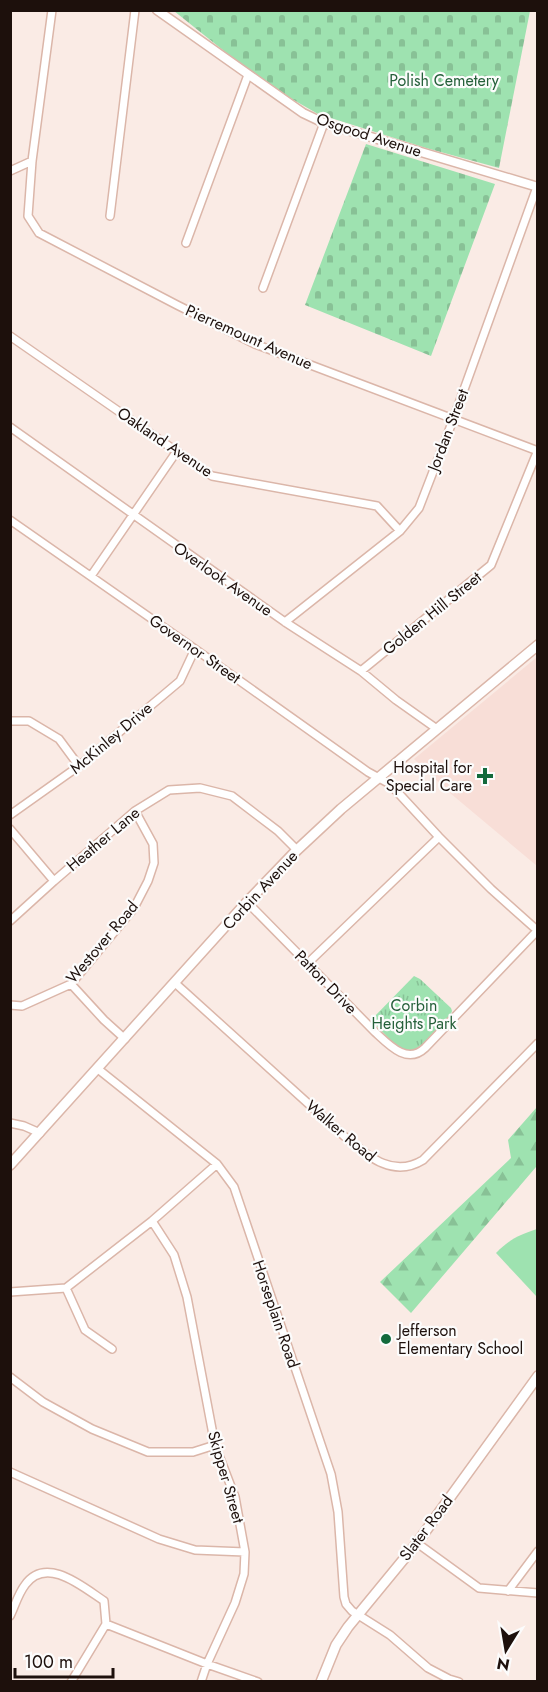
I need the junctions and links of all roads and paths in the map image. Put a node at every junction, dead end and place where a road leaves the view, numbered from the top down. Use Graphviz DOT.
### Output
graph roads {
  1 [pos="52,10"];
  2 [pos="135,10"];
  3 [pos="157,10"];
  4 [pos="248,75"];
  5 [pos="324,123"];
  6 [pos="32,161"];
  7 [pos="10,171"];
  8 [pos="537,187"];
  9 [pos="110,216"];
  10 [pos="186,243"];
  11 [pos="263,288"];
  12 [pos="10,336"];
  13 [pos="453,420"];
  14 [pos="10,427"];
  15 [pos="537,450"];
  16 [pos="177,451"];
  17 [pos="133,515"];
  18 [pos="10,520"];
  19 [pos="400,531"];
  20 [pos="92,576"];
  21 [pos="285,622"];
  22 [pos="537,645"];
  23 [pos="195,649"];
  24 [pos="361,671"];
  25 [pos="10,721"];
  26 [pos="437,729"];
  27 [pos="79,766"];
  28 [pos="378,778"];
  29 [pos="135,811"];
  30 [pos="10,814"];
  31 [pos="10,829"];
  32 [pos="439,837"];
  33 [pos="297,850"];
  34 [pos="54,880"];
  35 [pos="247,902"];
  36 [pos="10,921"];
  37 [pos="537,931"];
  38 [pos="308,963"];
  39 [pos="175,983"];
  40 [pos="71,984"];
  41 [pos="10,1005"];
  42 [pos="124,1039"];
  43 [pos="537,1042"];
  44 [pos="98,1069"];
  45 [pos="10,1123"];
  46 [pos="40,1132"];
  47 [pos="217,1164"];
  48 [pos="10,1165"];
  49 [pos="152,1221"];
  50 [pos="66,1288"];
  51 [pos="10,1292"];
  52 [pos="112,1349"];
  53 [pos="537,1376"];
  54 [pos="10,1377"];
  55 [pos="215,1444"];
  56 [pos="10,1473"];
  57 [pos="417,1543"];
  58 [pos="537,1551"];
  59 [pos="245,1552"];
  60 [pos="508,1591"];
  61 [pos="537,1593"];
  62 [pos="358,1615"];
  63 [pos="10,1616"];
  64 [pos="106,1624"];
  65 [pos="207,1664"];
  66 [pos="71,1682"];
  67 [pos="201,1682"];
  68 [pos="258,1682"];
  69 [pos="321,1682"];
  70 [pos="459,1682"];
  1 -- 6 [label="street, Pierremount Avenue"];
  2 -- 9 [label="street"];
  3 -- 4 [label="street, Osgood Avenue"];
  4 -- 5 [label="street, Osgood Avenue"];
  4 -- 10 [label="street"];
  5 -- 8 [label="street, Osgood Avenue"];
  5 -- 11 [label="street"];
  6 -- 7 [label="street"];
  6 -- 13 [label="street, Pierremount Avenue"];
  8 -- 13 [label="street, Jordan Street"];
  12 -- 16 [label="street, Oakland Avenue"];
  13 -- 15 [label="street, Pierremount Avenue"];
  13 -- 19 [label="street, Jordan Street"];
  14 -- 17 [label="street, Overlook Avenue"];
  15 -- 24 [label="street, Golden Hill Street"];
  16 -- 17 [label="street"];
  16 -- 19 [label="street, Oakland Avenue"];
  17 -- 20 [label="street"];
  17 -- 21 [label="street, Overlook Avenue"];
  18 -- 20 [label="street, Governor Street"];
  19 -- 21 [label="street, Jordan Street"];
  20 -- 23 [label="street, Governor Street"];
  21 -- 24 [label="street, Overlook Avenue"];
  22 -- 26 [label="main road, Corbin Avenue"];
  23 -- 27 [label="street, McKinley Drive"];
  23 -- 28 [label="street, Governor Street"];
  24 -- 26 [label="street, Overlook Avenue"];
  25 -- 27 [label="street"];
  26 -- 28 [label="main road, Corbin Avenue"];
  27 -- 30 [label="street, McKinley Drive"];
  28 -- 32 [label="street, Governor Street"];
  28 -- 33 [label="main road, Corbin Avenue"];
  29 -- 33 [label="street, Heather Lane"];
  29 -- 34 [label="street, Heather Lane"];
  29 -- 40 [label="street, Westover Road"];
  31 -- 34 [label="street"];
  32 -- 37 [label="street, Governor Street"];
  32 -- 38 [label="street"];
  33 -- 35 [label="main road, Corbin Avenue"];
  34 -- 36 [label="street, Heather Lane"];
  35 -- 38 [label="street, Patton Drive"];
  35 -- 39 [label="main road, Corbin Avenue"];
  37 -- 38 [label="street, Patton Drive"];
  39 -- 42 [label="main road, Corbin Avenue"];
  39 -- 43 [label="street, Walker Road"];
  40 -- 41 [label="street, Westover Road"];
  40 -- 42 [label="street"];
  42 -- 44 [label="main road, Corbin Avenue"];
  44 -- 46 [label="main road, Corbin Avenue"];
  44 -- 47 [label="street, Horseplain Road"];
  45 -- 46 [label="street"];
  46 -- 48 [label="main road, Corbin Avenue"];
  47 -- 49 [label="street"];
  47 -- 62 [label="street, Horseplain Road"];
  49 -- 50 [label="street"];
  49 -- 55 [label="street, Skipper Street"];
  50 -- 51 [label="street"];
  50 -- 52 [label="street"];
  53 -- 57 [label="main road, Slater Road"];
  54 -- 55 [label="street"];
  55 -- 59 [label="street, Skipper Street"];
  56 -- 59 [label="street"];
  57 -- 60 [label="street"];
  57 -- 62 [label="main road, Slater Road"];
  58 -- 60 [label="street"];
  59 -- 65 [label="street, Skipper Street"];
  60 -- 61 [label="street"];
  62 -- 69 [label="main road, Slater Road"];
  62 -- 70 [label="street"];
  63 -- 64 [label="street"];
  64 -- 65 [label="street"];
  64 -- 66 [label="street"];
  65 -- 67 [label="street, Skipper Street"];
  65 -- 68 [label="street"];
}
